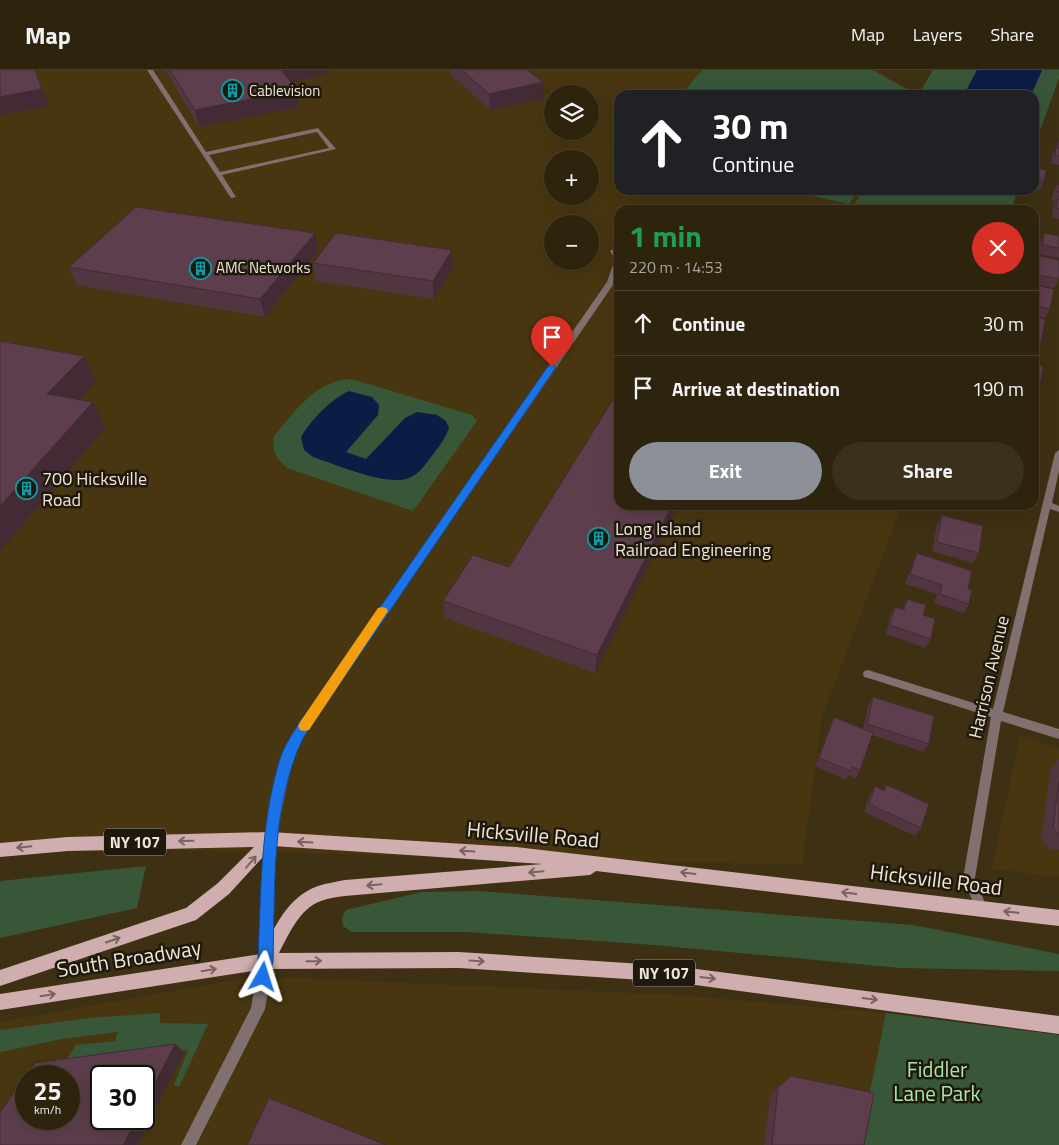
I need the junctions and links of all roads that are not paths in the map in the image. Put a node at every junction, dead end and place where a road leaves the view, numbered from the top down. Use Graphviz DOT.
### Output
graph roads {
  1 [pos="150,70"];
  2 [pos="205,154"];
  3 [pos="218,174"];
  4 [pos="233,197"];
  5 [pos="614,272"];
  6 [pos="1059,453"];
  7 [pos="1047,505"];
  8 [pos="1059,509"];
  9 [pos="868,674"];
  10 [pos="997,714"];
  11 [pos="1059,734"];
  12 [pos="270,840"];
  13 [pos="0,850"];
  14 [pos="619,865"];
  15 [pos="981,908"];
  16 [pos="1059,918"];
  17 [pos="266,961"];
  18 [pos="0,978"];
  19 [pos="0,1002"];
  20 [pos="1059,1025"];
  21 [pos="188,1145"];
  1 -- 2 [label="street"];
  2 -- 3 [label="street"];
  2 -- 3 [label="street"];
  3 -- 4 [label="street"];
  5 -- 12 [label="street"];
  6 -- 7 [label="street, Harrison Avenue"];
  7 -- 8 [label="street"];
  7 -- 10 [label="street, Harrison Avenue"];
  9 -- 10 [label="street"];
  10 -- 11 [label="street"];
  10 -- 15 [label="street, Harrison Avenue"];
  12 -- 13 [label="main road, Hicksville Road / NY 107, one-way"];
  14 -- 12 [label="main road, Hicksville Road / NY 107, one-way"];
  12 -- 17 [label="street"];
  18 -- 12 [label="main road, one-way"];
  15 -- 14 [label="main road, Hicksville Road / NY 107, one-way"];
  14 -- 17 [label="main road, one-way"];
  16 -- 15 [label="main road, Hicksville Road / NY 107, one-way"];
  19 -- 17 [label="main road, South Broadway / NY 107, one-way"];
  17 -- 20 [label="main road, NY 107, one-way"];
  17 -- 21 [label="street"];
}
